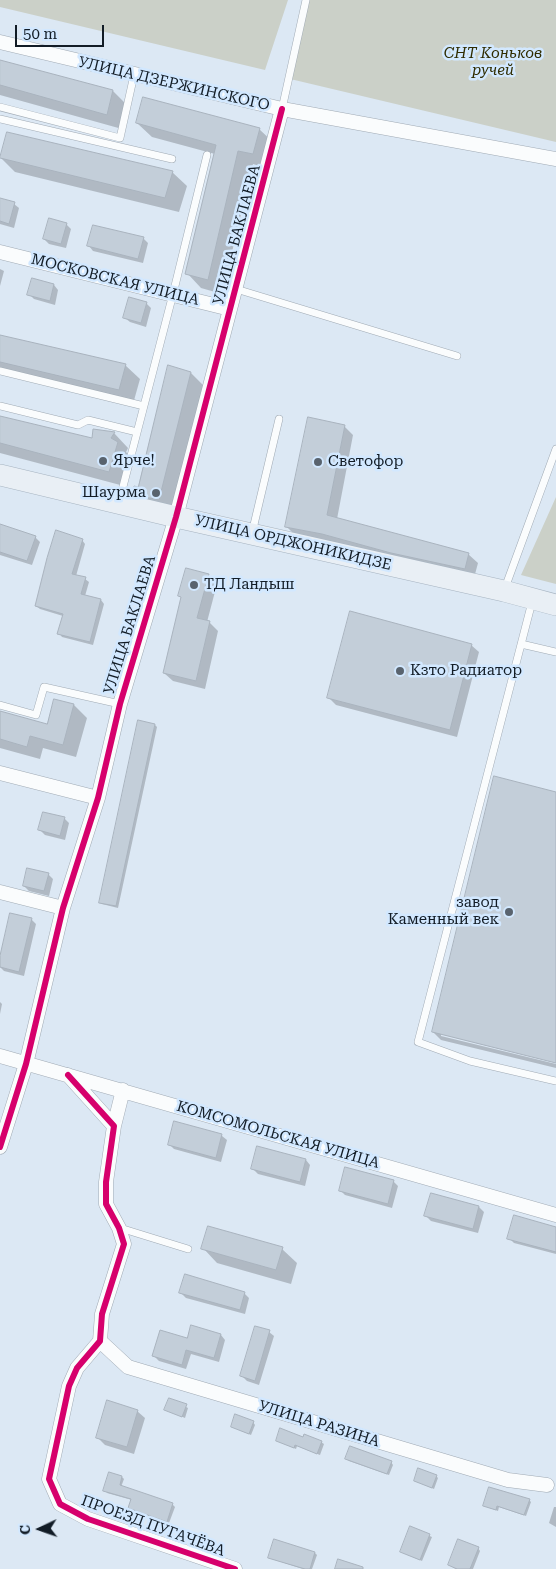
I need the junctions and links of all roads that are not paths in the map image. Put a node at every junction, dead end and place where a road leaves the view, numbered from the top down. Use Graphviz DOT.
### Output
graph roads {
  1 [pos="306,0"];
  2 [pos="0,42"];
  3 [pos="134,75"];
  4 [pos="0,107"];
  5 [pos="282,109"];
  6 [pos="0,119"];
  7 [pos="207,155"];
  8 [pos="172,159"];
  9 [pos="556,159"];
  10 [pos="0,252"];
  11 [pos="236,288"];
  12 [pos="173,294"];
  13 [pos="230,309"];
  14 [pos="457,356"];
  15 [pos="0,371"];
  16 [pos="0,406"];
  17 [pos="144,406"];
  18 [pos="279,419"];
  19 [pos="137,432"];
  20 [pos="556,449"];
  21 [pos="0,475"];
  22 [pos="119,503"];
  23 [pos="176,517"];
  24 [pos="252,533"];
  25 [pos="504,591"];
  26 [pos="532,599"];
  27 [pos="556,605"];
  28 [pos="521,644"];
  29 [pos="556,652"];
  30 [pos="120,704"];
  31 [pos="0,705"];
  32 [pos="0,772"];
  33 [pos="98,798"];
  34 [pos="0,892"];
  35 [pos="63,908"];
  36 [pos="0,1056"];
  37 [pos="26,1064"];
  38 [pos="68,1075"];
  39 [pos="556,1081"];
  40 [pos="123,1090"];
  41 [pos="114,1126"];
  42 [pos="0,1147"];
  43 [pos="556,1214"];
  44 [pos="119,1228"];
  45 [pos="188,1249"];
  46 [pos="100,1341"];
  47 [pos="550,1484"];
  48 [pos="235,1569"];
  1 -- 5 [label="lane"];
  2 -- 3 [label="street, УЛИЦА ДЗЕРЖИНСКОГО"];
  3 -- 4 [label="lane"];
  3 -- 5 [label="street, УЛИЦА ДЗЕРЖИНСКОГО"];
  5 -- 9 [label="street, УЛИЦА ДЗЕРЖИНСКОГО"];
  5 -- 11 [label="street, УЛИЦА БАКЛАЕВА"];
  6 -- 8 [label="lane"];
  7 -- 12 [label="lane"];
  10 -- 12 [label="street, МОСКОВСКАЯ УЛИЦА"];
  11 -- 13 [label="street, УЛИЦА БАКЛАЕВА"];
  11 -- 14 [label="lane"];
  12 -- 13 [label="street, МОСКОВСКАЯ УЛИЦА"];
  12 -- 17 [label="lane"];
  13 -- 23 [label="street, УЛИЦА БАКЛАЕВА"];
  15 -- 17 [label="lane"];
  16 -- 19 [label="lane"];
  17 -- 19 [label="lane"];
  18 -- 24 [label="lane"];
  19 -- 22 [label="lane"];
  20 -- 25 [label="lane"];
  21 -- 22 [label="main road, УЛИЦА ОРДЖОНИКИДЗЕ"];
  22 -- 23 [label="main road, УЛИЦА ОРДЖОНИКИДЗЕ"];
  23 -- 24 [label="main road, УЛИЦА ОРДЖОНИКИДЗЕ"];
  23 -- 30 [label="street, УЛИЦА БАКЛАЕВА"];
  24 -- 25 [label="main road, УЛИЦА ОРДЖОНИКИДЗЕ"];
  25 -- 26 [label="main road, УЛИЦА ОРДЖОНИКИДЗЕ"];
  26 -- 27 [label="main road, УЛИЦА ОРДЖОНИКИДЗЕ"];
  26 -- 28 [label="lane"];
  28 -- 29 [label="lane"];
  28 -- 39 [label="lane"];
  30 -- 31 [label="lane"];
  30 -- 33 [label="street, УЛИЦА БАКЛАЕВА"];
  32 -- 33 [label="street"];
  33 -- 35 [label="street, УЛИЦА БАКЛАЕВА"];
  34 -- 35 [label="street"];
  35 -- 37 [label="street, УЛИЦА БАКЛАЕВА"];
  36 -- 37 [label="street, КОМСОМОЛЬСКАЯ УЛИЦА"];
  37 -- 38 [label="street, КОМСОМОЛЬСКАЯ УЛИЦА"];
  37 -- 42 [label="street, УЛИЦА БАКЛАЕВА"];
  38 -- 40 [label="street, КОМСОМОЛЬСКАЯ УЛИЦА"];
  38 -- 41 [label="street"];
  40 -- 41 [label="street"];
  40 -- 43 [label="street, КОМСОМОЛЬСКАЯ УЛИЦА"];
  41 -- 44 [label="street"];
  44 -- 45 [label="lane"];
  44 -- 46 [label="street"];
  46 -- 47 [label="street, УЛИЦА РАЗИНА"];
  46 -- 48 [label="street, ПРОЕЗД ПУГАЧЁВА"];
}
